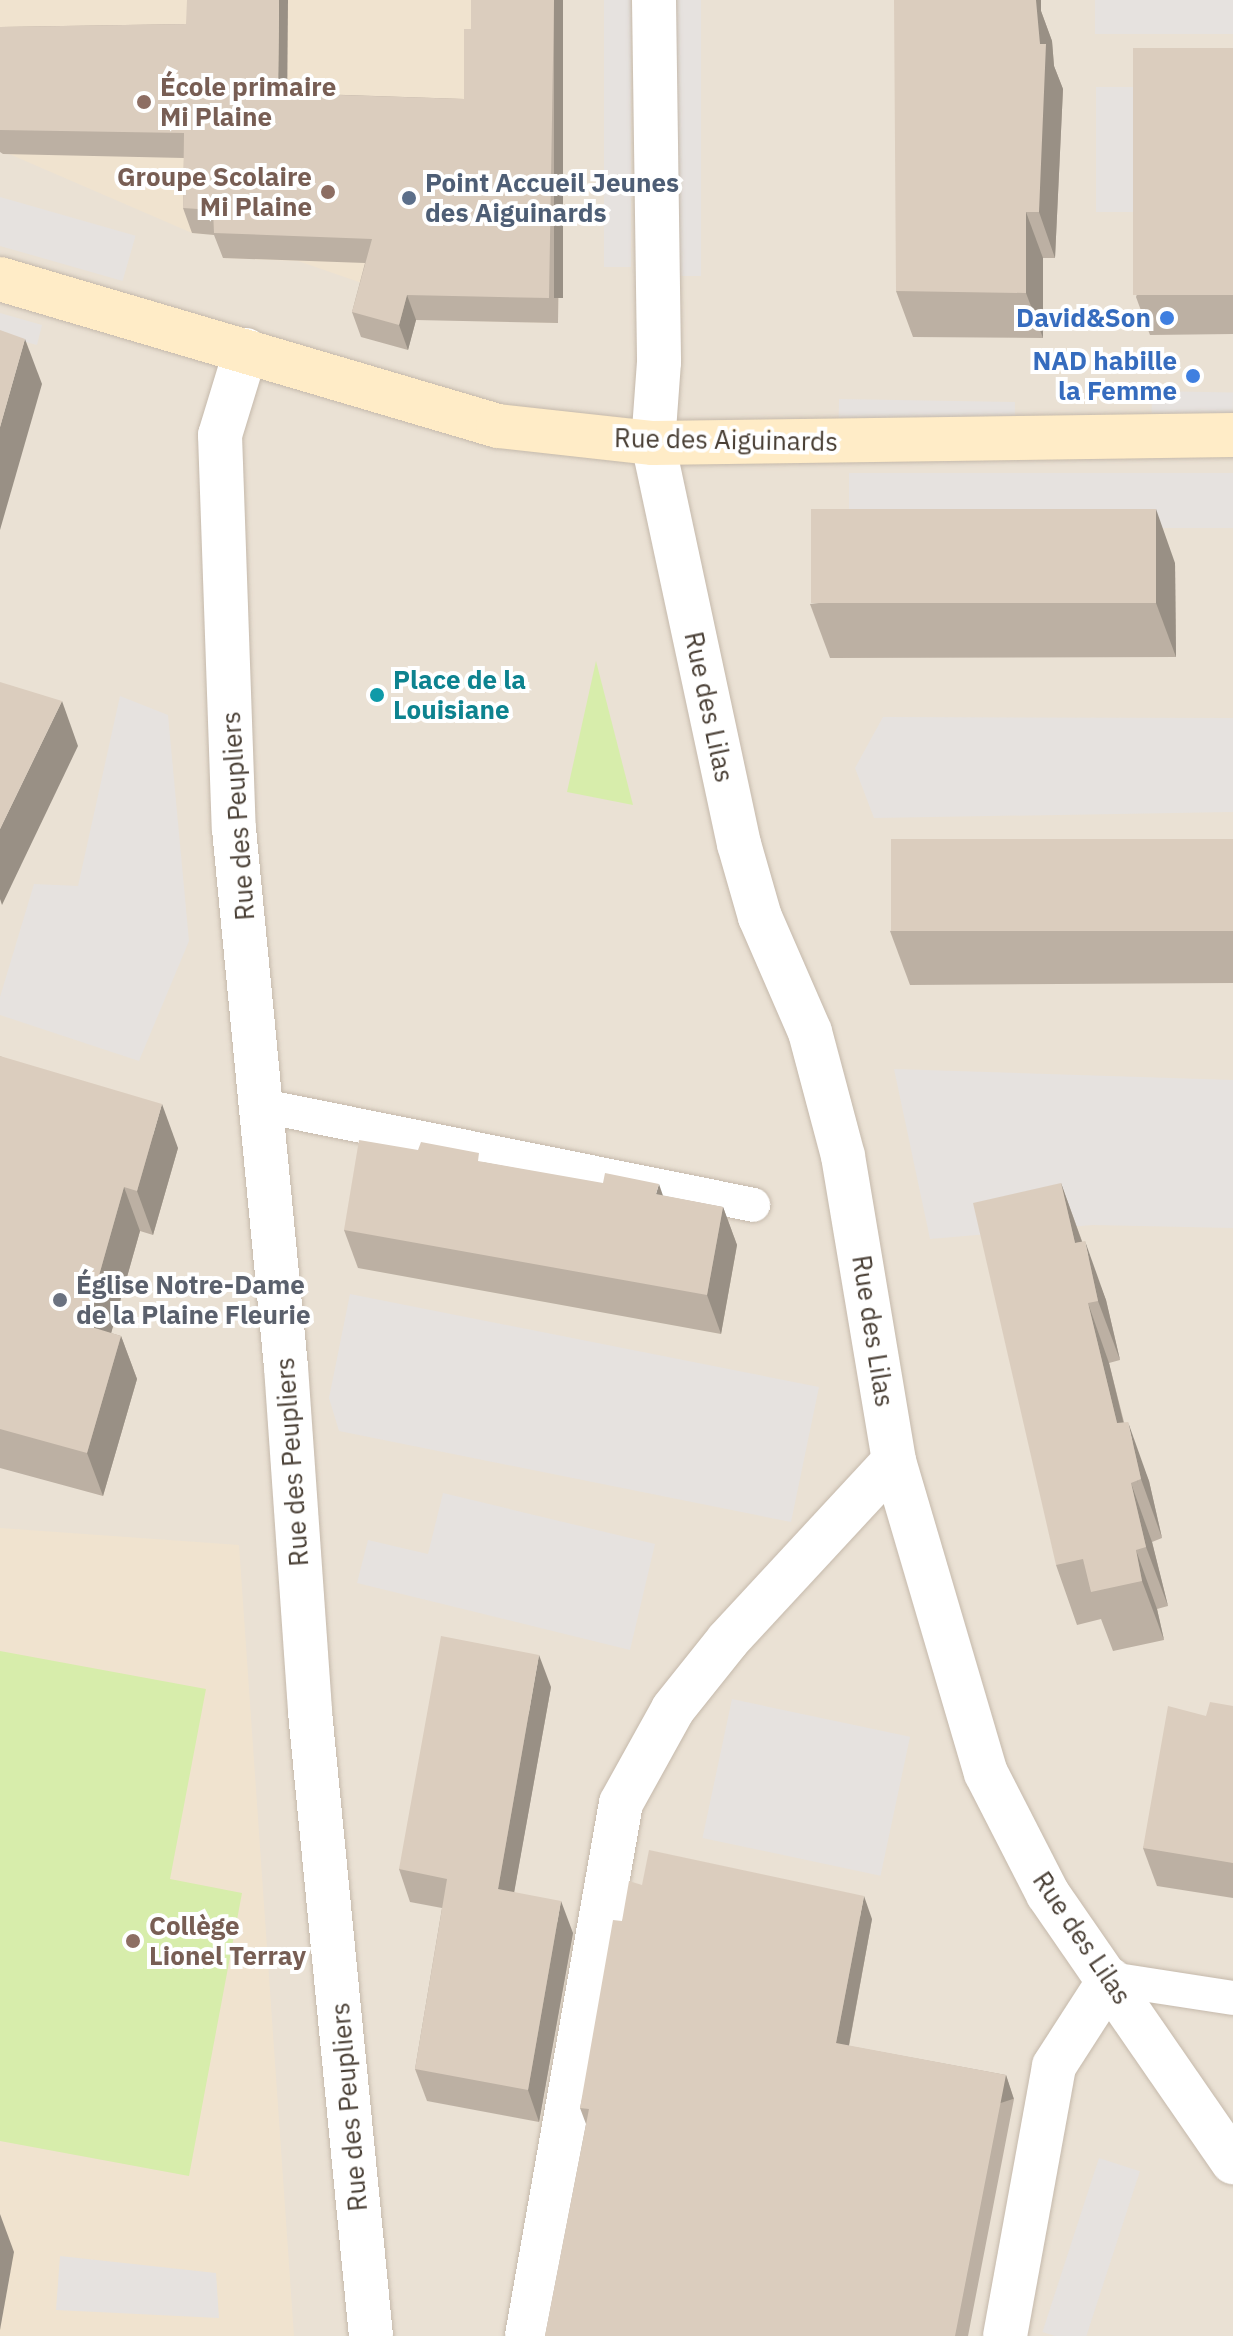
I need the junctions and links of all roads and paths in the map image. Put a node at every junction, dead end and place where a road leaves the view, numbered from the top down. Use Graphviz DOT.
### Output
graph roads {
  1 [pos="654,0"];
  2 [pos="0,279"];
  3 [pos="246,350"];
  4 [pos="1233,435"];
  5 [pos="653,443"];
  6 [pos="263,1106"];
  7 [pos="753,1205"];
  8 [pos="894,1461"];
  9 [pos="1110,1979"];
  10 [pos="1233,1998"];
  11 [pos="1233,2162"];
  12 [pos="371,2336"];
  13 [pos="527,2336"];
  14 [pos="1005,2336"];
  1 -- 5 [label="street, Rue des Lilas"];
  2 -- 3 [label="street, Rue des Aiguinards"];
  3 -- 5 [label="street, Rue des Aiguinards"];
  3 -- 6 [label="street, Rue des Peupliers"];
  4 -- 5 [label="street, Rue des Aiguinards"];
  5 -- 8 [label="street, Rue des Lilas"];
  6 -- 7 [label="lane"];
  6 -- 12 [label="street, Rue des Peupliers"];
  8 -- 9 [label="street, Rue des Lilas"];
  8 -- 13 [label="street"];
  9 -- 10 [label="lane"];
  9 -- 11 [label="street, Rue des Lilas"];
  9 -- 14 [label="street"];
}
